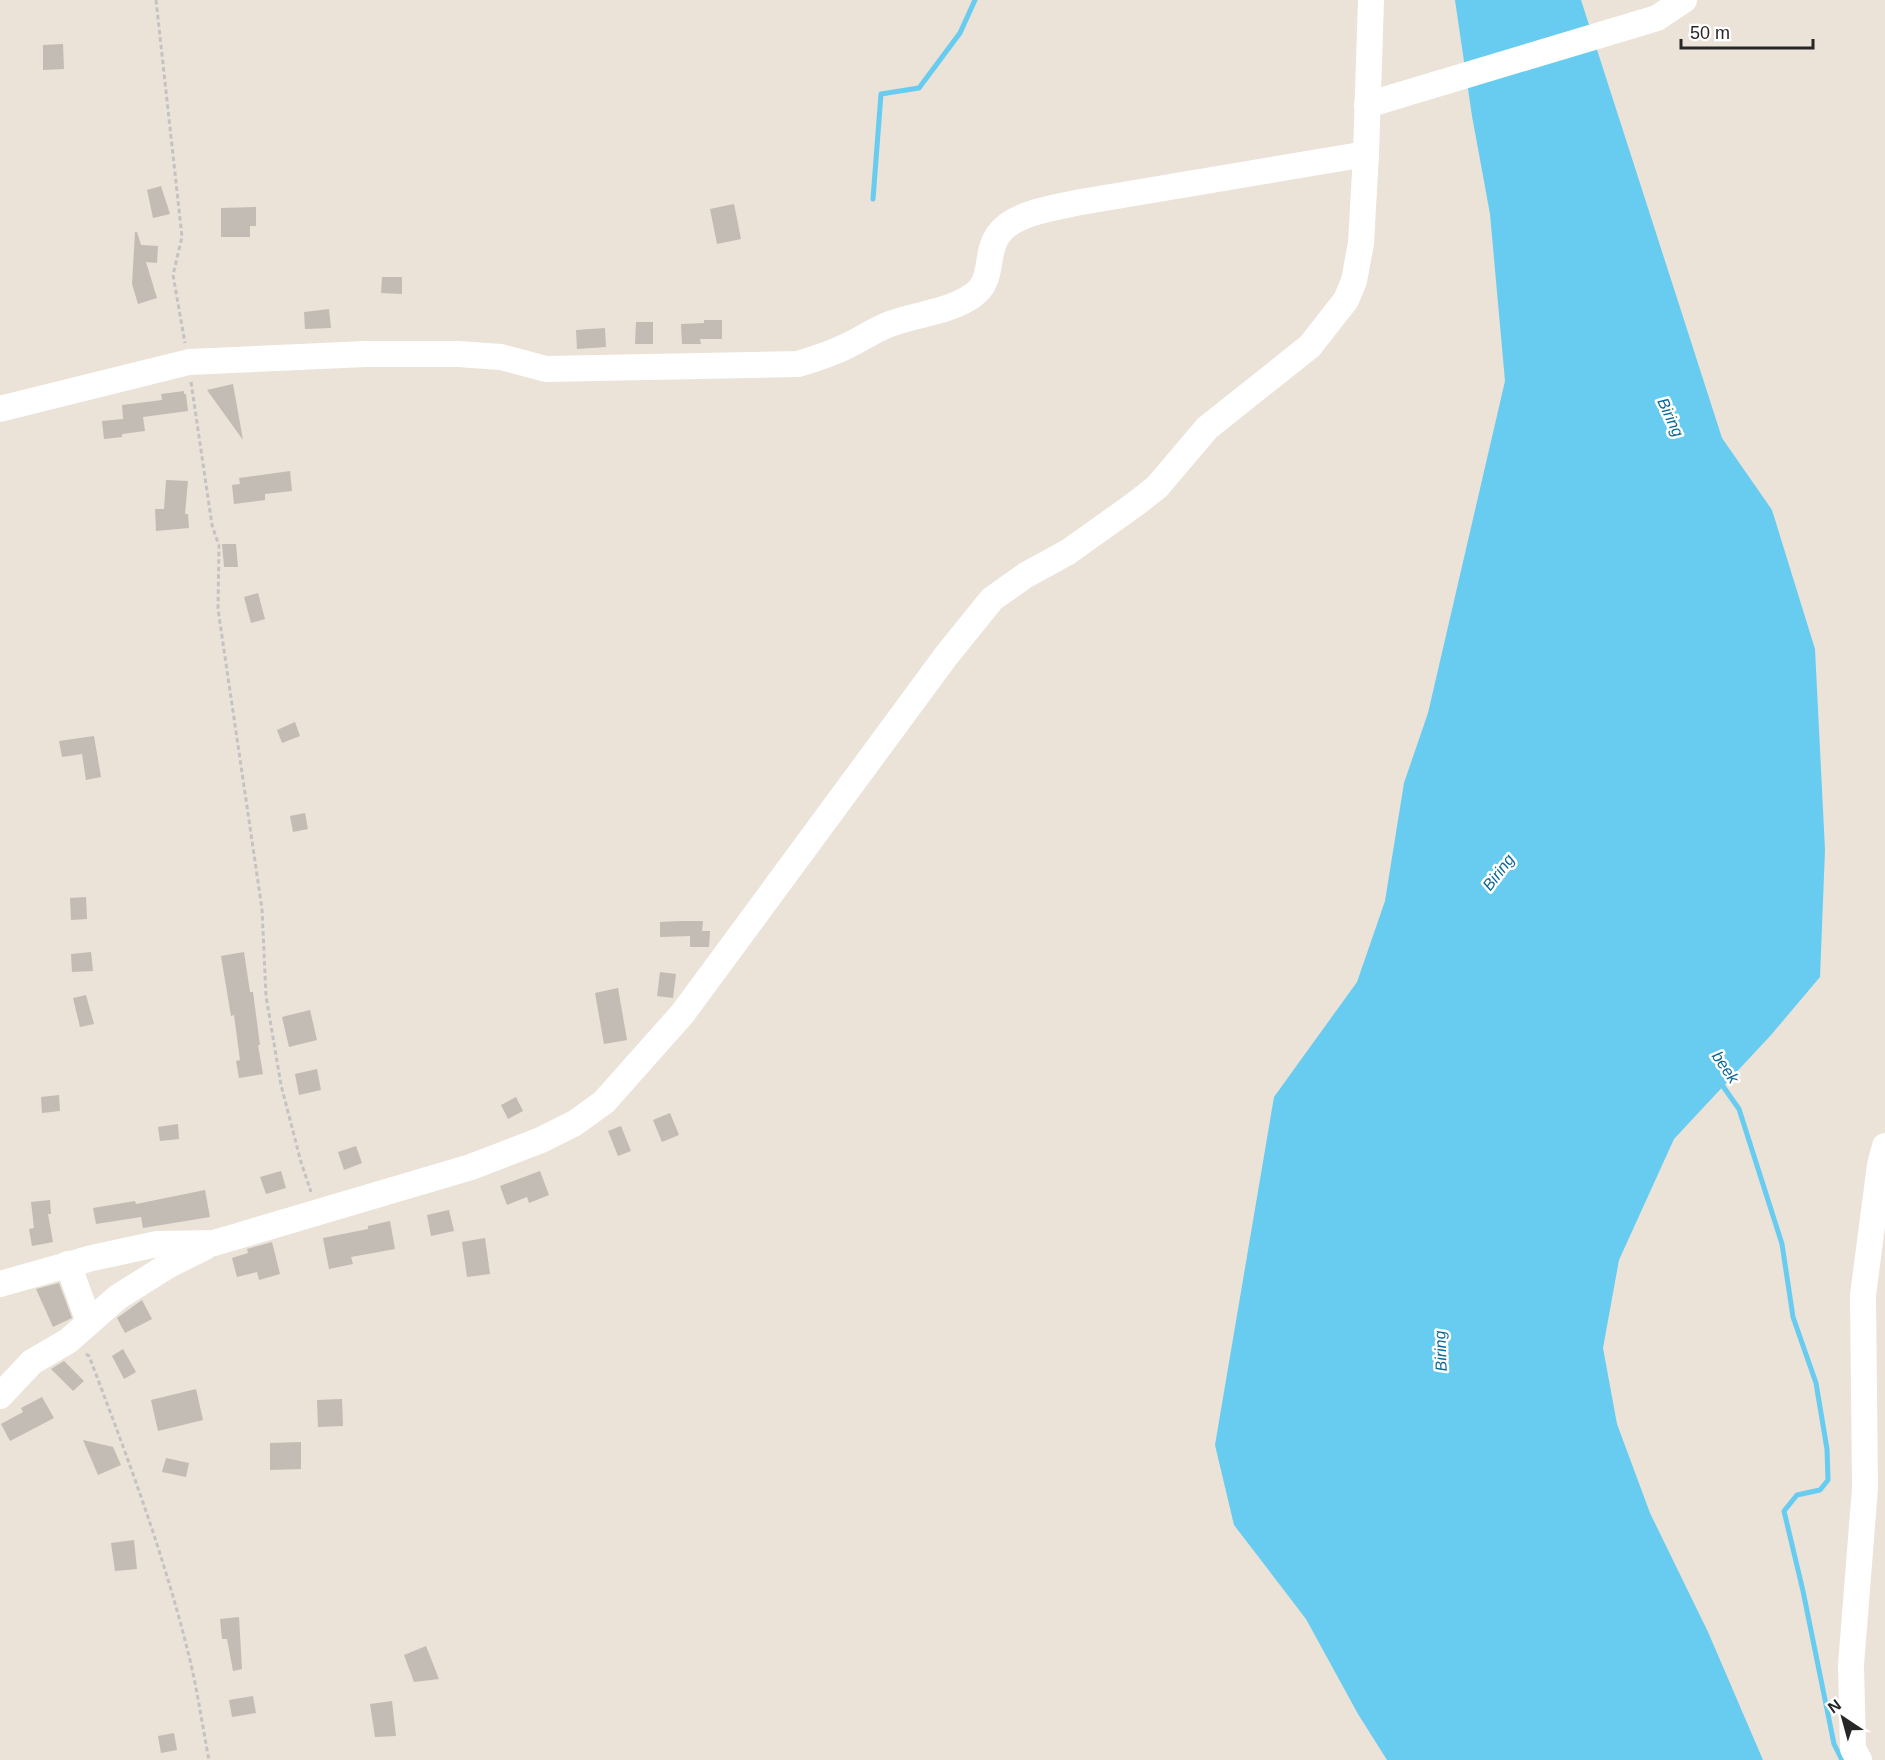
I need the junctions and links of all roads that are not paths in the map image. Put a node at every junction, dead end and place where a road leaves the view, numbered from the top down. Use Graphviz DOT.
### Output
graph roads {
  1 [pos="1371,0"];
  2 [pos="1684,0"];
  3 [pos="1367,105"];
  4 [pos="1366,154"];
  5 [pos="0,409"];
  6 [pos="1885,1146"];
  7 [pos="214,1243"];
  8 [pos="68,1264"];
  9 [pos="0,1284"];
  10 [pos="89,1322"];
  11 [pos="0,1396"];
  12 [pos="1858,1760"];
  1 -- 3 [label="street"];
  2 -- 3 [label="street"];
  3 -- 4 [label="street"];
  4 -- 5 [label="street"];
  4 -- 7 [label="street"];
  6 -- 12 [label="street"];
  7 -- 8 [label="street"];
  7 -- 10 [label="street"];
  8 -- 9 [label="street"];
  8 -- 10 [label="street"];
  10 -- 11 [label="street"];
}
